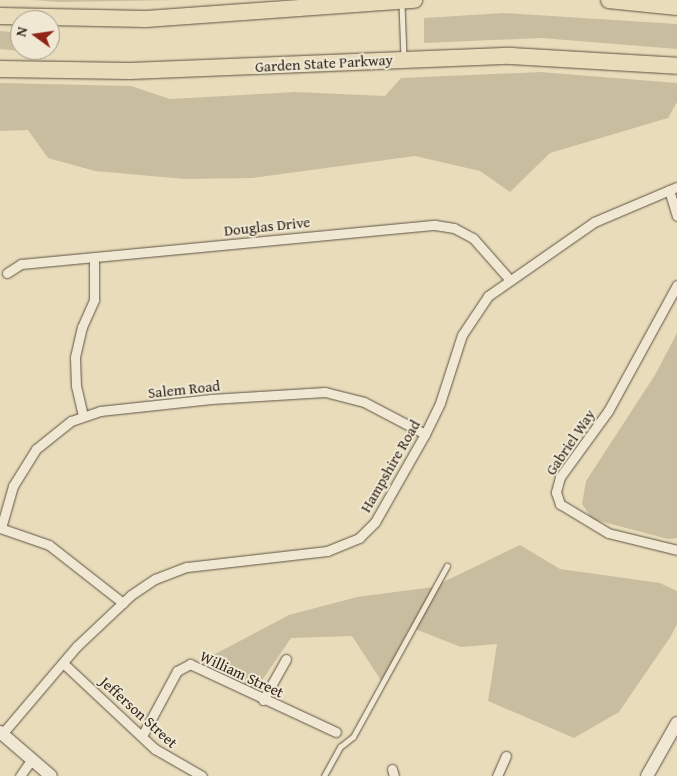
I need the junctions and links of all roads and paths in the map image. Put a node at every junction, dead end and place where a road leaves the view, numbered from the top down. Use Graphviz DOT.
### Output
graph roads {
  1 [pos="408,0"];
  2 [pos="609,0"];
  3 [pos="677,7"];
  4 [pos="0,16"];
  5 [pos="404,59"];
  6 [pos="677,67"];
  7 [pos="0,68"];
  8 [pos="673,189"];
  9 [pos="677,216"];
  10 [pos="94,259"];
  11 [pos="7,273"];
  12 [pos="510,280"];
  13 [pos="677,285"];
  14 [pos="83,416"];
  15 [pos="425,434"];
  16 [pos="1,528"];
  17 [pos="677,550"];
  18 [pos="447,566"];
  19 [pos="123,603"];
  20 [pos="286,659"];
  21 [pos="63,663"];
  22 [pos="263,700"];
  23 [pos="677,723"];
  24 [pos="336,732"];
  25 [pos="1,733"];
  26 [pos="142,736"];
  27 [pos="506,756"];
  28 [pos="32,759"];
  29 [pos="20,776"];
  30 [pos="51,776"];
  31 [pos="202,776"];
  32 [pos="324,776"];
  33 [pos="497,776"];
  34 [pos="648,776"];
  1 -- 4 [label="highway"];
  1 -- 5 [label="lane"];
  2 -- 3 [label="highway"];
  5 -- 6 [label="highway, Garden State Parkway"];
  5 -- 7 [label="highway, Garden State Parkway"];
  8 -- 9 [label="street"];
  8 -- 12 [label="street, Hampshire Road"];
  10 -- 11 [label="street, Douglas Drive"];
  10 -- 12 [label="street, Douglas Drive"];
  10 -- 14 [label="street"];
  12 -- 15 [label="street, Hampshire Road"];
  13 -- 17 [label="street, Gabriel Way"];
  14 -- 15 [label="street, Salem Road"];
  14 -- 16 [label="street, Salem Road"];
  15 -- 19 [label="street, Hampshire Road"];
  16 -- 19 [label="street"];
  18 -- 32 [label="lane"];
  19 -- 21 [label="street, Hampshire Road"];
  20 -- 22 [label="street"];
  21 -- 25 [label="street, Hampshire Road"];
  21 -- 26 [label="street, Jefferson Street"];
  22 -- 24 [label="street, William Street"];
  22 -- 26 [label="street, William Street"];
  23 -- 34 [label="main road"];
  25 -- 28 [label="main road"];
  26 -- 31 [label="street, Jefferson Street"];
  27 -- 33 [label="street"];
  28 -- 29 [label="street"];
  28 -- 30 [label="main road"];
}
